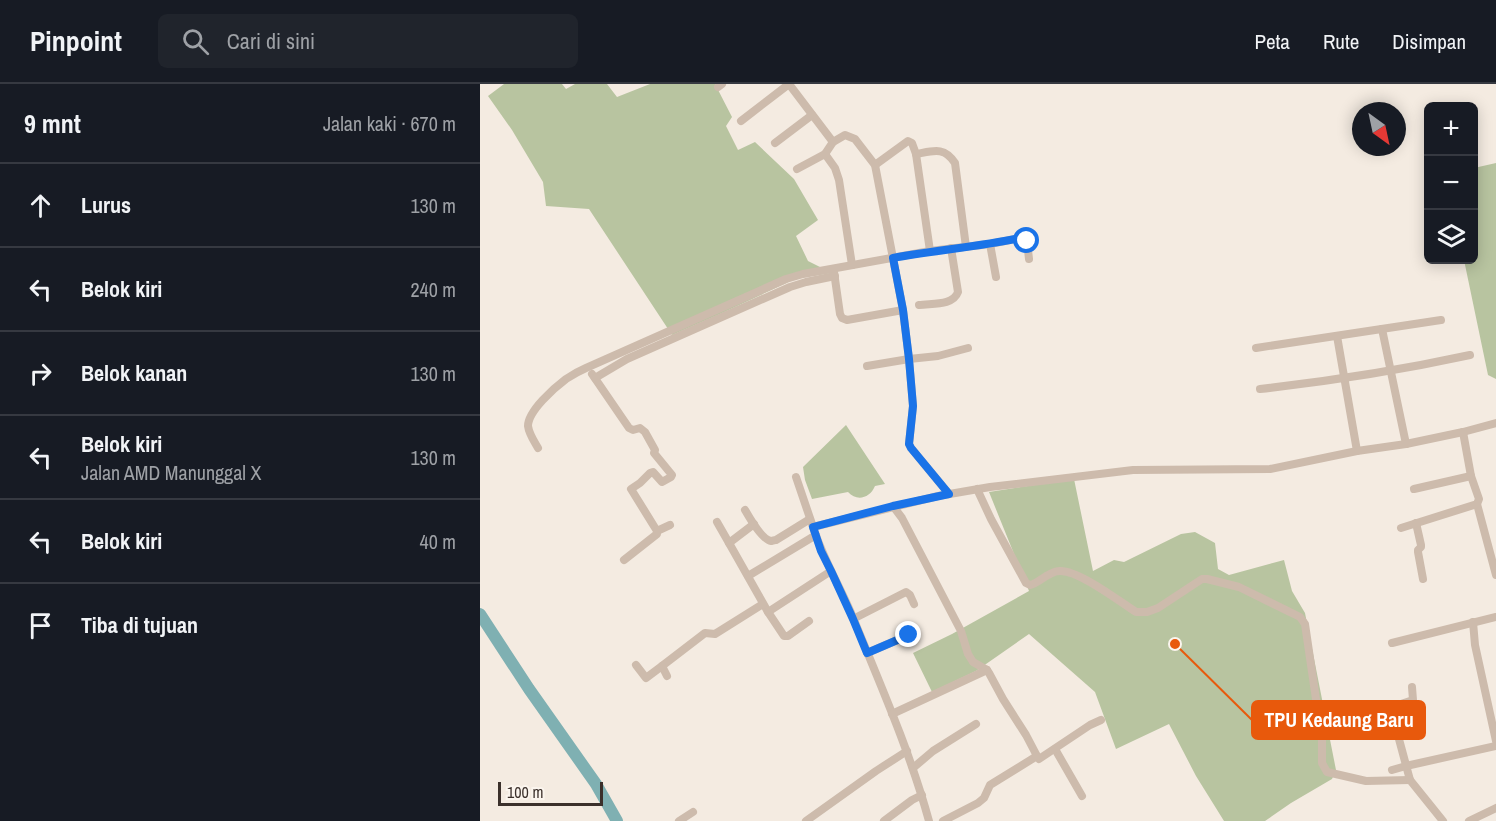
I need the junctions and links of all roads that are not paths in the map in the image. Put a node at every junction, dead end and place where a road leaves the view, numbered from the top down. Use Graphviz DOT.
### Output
graph roads {
  1 [pos="789,84"];
  2 [pos="812,115"];
  3 [pos="741,121"];
  4 [pos="833,142"];
  5 [pos="775,143"];
  6 [pos="916,153"];
  7 [pos="825,154"];
  8 [pos="875,165"];
  9 [pos="797,169"];
  10 [pos="990,244"];
  11 [pos="966,247"];
  12 [pos="951,248"];
  13 [pos="930,251"];
  14 [pos="893,258"];
  15 [pos="1029,259"];
  16 [pos="852,265"];
  17 [pos="834,272"];
  18 [pos="996,277"];
  19 [pos="919,305"];
  20 [pos="903,310"];
  21 [pos="1441,320"];
  22 [pos="1382,329"];
  23 [pos="1337,336"];
  24 [pos="968,348"];
  25 [pos="1256,348"];
  26 [pos="1470,355"];
  27 [pos="909,359"];
  28 [pos="867,366"];
  29 [pos="586,368"];
  30 [pos="1391,371"];
  31 [pos="595,378"];
  32 [pos="1345,379"];
  33 [pos="1260,389"];
  34 [pos="1496,423"];
  35 [pos="1463,432"];
  36 [pos="1406,444"];
  37 [pos="537,448"];
  38 [pos="1357,451"];
  39 [pos="1471,476"];
  40 [pos="796,477"];
  41 [pos="977,489"];
  42 [pos="1414,489"];
  43 [pos="949,494"];
  44 [pos="1477,504"];
  45 [pos="893,506"];
  46 [pos="745,510"];
  47 [pos="717,522"];
  48 [pos="1416,523"];
  49 [pos="754,524"];
  50 [pos="670,525"];
  51 [pos="813,527"];
  52 [pos="1401,528"];
  53 [pos="657,531"];
  54 [pos="729,543"];
  55 [pos="624,560"];
  56 [pos="831,571"];
  57 [pos="1496,575"];
  58 [pos="748,576"];
  59 [pos="1423,579"];
  60 [pos="914,604"];
  61 [pos="766,608"];
  62 [pos="1496,617"];
  63 [pos="853,619"];
  64 [pos="809,621"];
  65 [pos="1473,622"];
  66 [pos="909,635"];
  67 [pos="1392,643"];
  68 [pos="867,653"];
  69 [pos="636,665"];
  70 [pos="662,666"];
  71 [pos="987,670"];
  72 [pos="667,676"];
  73 [pos="1412,687"];
  74 [pos="1496,692"];
  75 [pos="1486,694"];
  76 [pos="1392,706"];
  77 [pos="892,714"];
  78 [pos="1101,720"];
  79 [pos="1334,720"];
  80 [pos="976,724"];
  81 [pos="1496,741"];
  82 [pos="1496,746"];
  83 [pos="1055,749"];
  84 [pos="907,751"];
  85 [pos="1037,756"];
  86 [pos="1406,766"];
  87 [pos="913,768"];
  88 [pos="1392,770"];
  89 [pos="1410,780"];
  90 [pos="922,795"];
  91 [pos="1082,796"];
  92 [pos="1496,808"];
  93 [pos="693,812"];
  94 [pos="947,820"];
  95 [pos="679,821"];
  96 [pos="806,821"];
  97 [pos="884,821"];
  98 [pos="929,821"];
  99 [pos="1443,821"];
  100 [pos="1469,821"];
  1 -- 2 [label="street"];
  1 -- 3 [label="street"];
  2 -- 4 [label="street"];
  2 -- 5 [label="street"];
  4 -- 7 [label="street"];
  4 -- 8 [label="street"];
  6 -- 8 [label="street"];
  6 -- 11 [label="street"];
  6 -- 13 [label="street"];
  7 -- 9 [label="street"];
  7 -- 16 [label="street"];
  8 -- 14 [label="street"];
  10 -- 11 [label="street"];
  10 -- 15 [label="street"];
  10 -- 18 [label="street"];
  11 -- 12 [label="street"];
  12 -- 13 [label="street"];
  12 -- 19 [label="street"];
  13 -- 14 [label="street"];
  14 -- 16 [label="street"];
  14 -- 20 [label="street"];
  16 -- 17 [label="street"];
  17 -- 20 [label="street"];
  17 -- 29 [label="street"];
  17 -- 31 [label="street"];
  20 -- 27 [label="street"];
  21 -- 22 [label="street"];
  22 -- 23 [label="street"];
  22 -- 30 [label="street"];
  23 -- 25 [label="street"];
  23 -- 32 [label="street"];
  24 -- 27 [label="street"];
  26 -- 30 [label="street"];
  27 -- 28 [label="street"];
  27 -- 43 [label="street"];
  29 -- 31 [label="street"];
  29 -- 37 [label="street"];
  30 -- 32 [label="street"];
  30 -- 36 [label="street"];
  31 -- 53 [label="street"];
  32 -- 33 [label="street"];
  32 -- 38 [label="street"];
  34 -- 35 [label="street"];
  35 -- 36 [label="street"];
  35 -- 39 [label="street"];
  36 -- 38 [label="street"];
  38 -- 41 [label="street"];
  39 -- 42 [label="street"];
  39 -- 44 [label="street"];
  40 -- 51 [label="street"];
  41 -- 43 [label="street"];
  41 -- 89 [label="street"];
  43 -- 45 [label="street"];
  44 -- 48 [label="street"];
  44 -- 57 [label="street"];
  45 -- 51 [label="street"];
  45 -- 71 [label="street"];
  46 -- 49 [label="street"];
  47 -- 54 [label="street"];
  48 -- 52 [label="street"];
  48 -- 59 [label="street"];
  49 -- 51 [label="street"];
  49 -- 54 [label="street"];
  50 -- 53 [label="street"];
  51 -- 56 [label="street"];
  51 -- 58 [label="street"];
  53 -- 55 [label="street"];
  54 -- 58 [label="street"];
  56 -- 61 [label="street"];
  56 -- 63 [label="street"];
  58 -- 61 [label="street"];
  60 -- 63 [label="street"];
  61 -- 64 [label="street"];
  61 -- 70 [label="street"];
  62 -- 65 [label="street"];
  63 -- 68 [label="street"];
  65 -- 67 [label="street"];
  65 -- 75 [label="street"];
  66 -- 68 [label="street"];
  68 -- 77 [label="street"];
  69 -- 70 [label="street"];
  70 -- 72 [label="street"];
  71 -- 77 [label="street"];
  71 -- 85 [label="street"];
  73 -- 76 [label="street"];
  74 -- 75 [label="street"];
  75 -- 81 [label="street"];
  76 -- 79 [label="street"];
  76 -- 86 [label="street"];
  77 -- 84 [label="street"];
  78 -- 83 [label="street"];
  80 -- 87 [label="street"];
  82 -- 86 [label="street"];
  83 -- 85 [label="street"];
  83 -- 91 [label="street"];
  84 -- 87 [label="street"];
  84 -- 96 [label="street"];
  85 -- 94 [label="street"];
  86 -- 88 [label="street"];
  86 -- 89 [label="street"];
  87 -- 90 [label="street"];
  89 -- 99 [label="street"];
  90 -- 97 [label="street"];
  90 -- 98 [label="street"];
  92 -- 100 [label="street"];
  93 -- 95 [label="street"];
}
